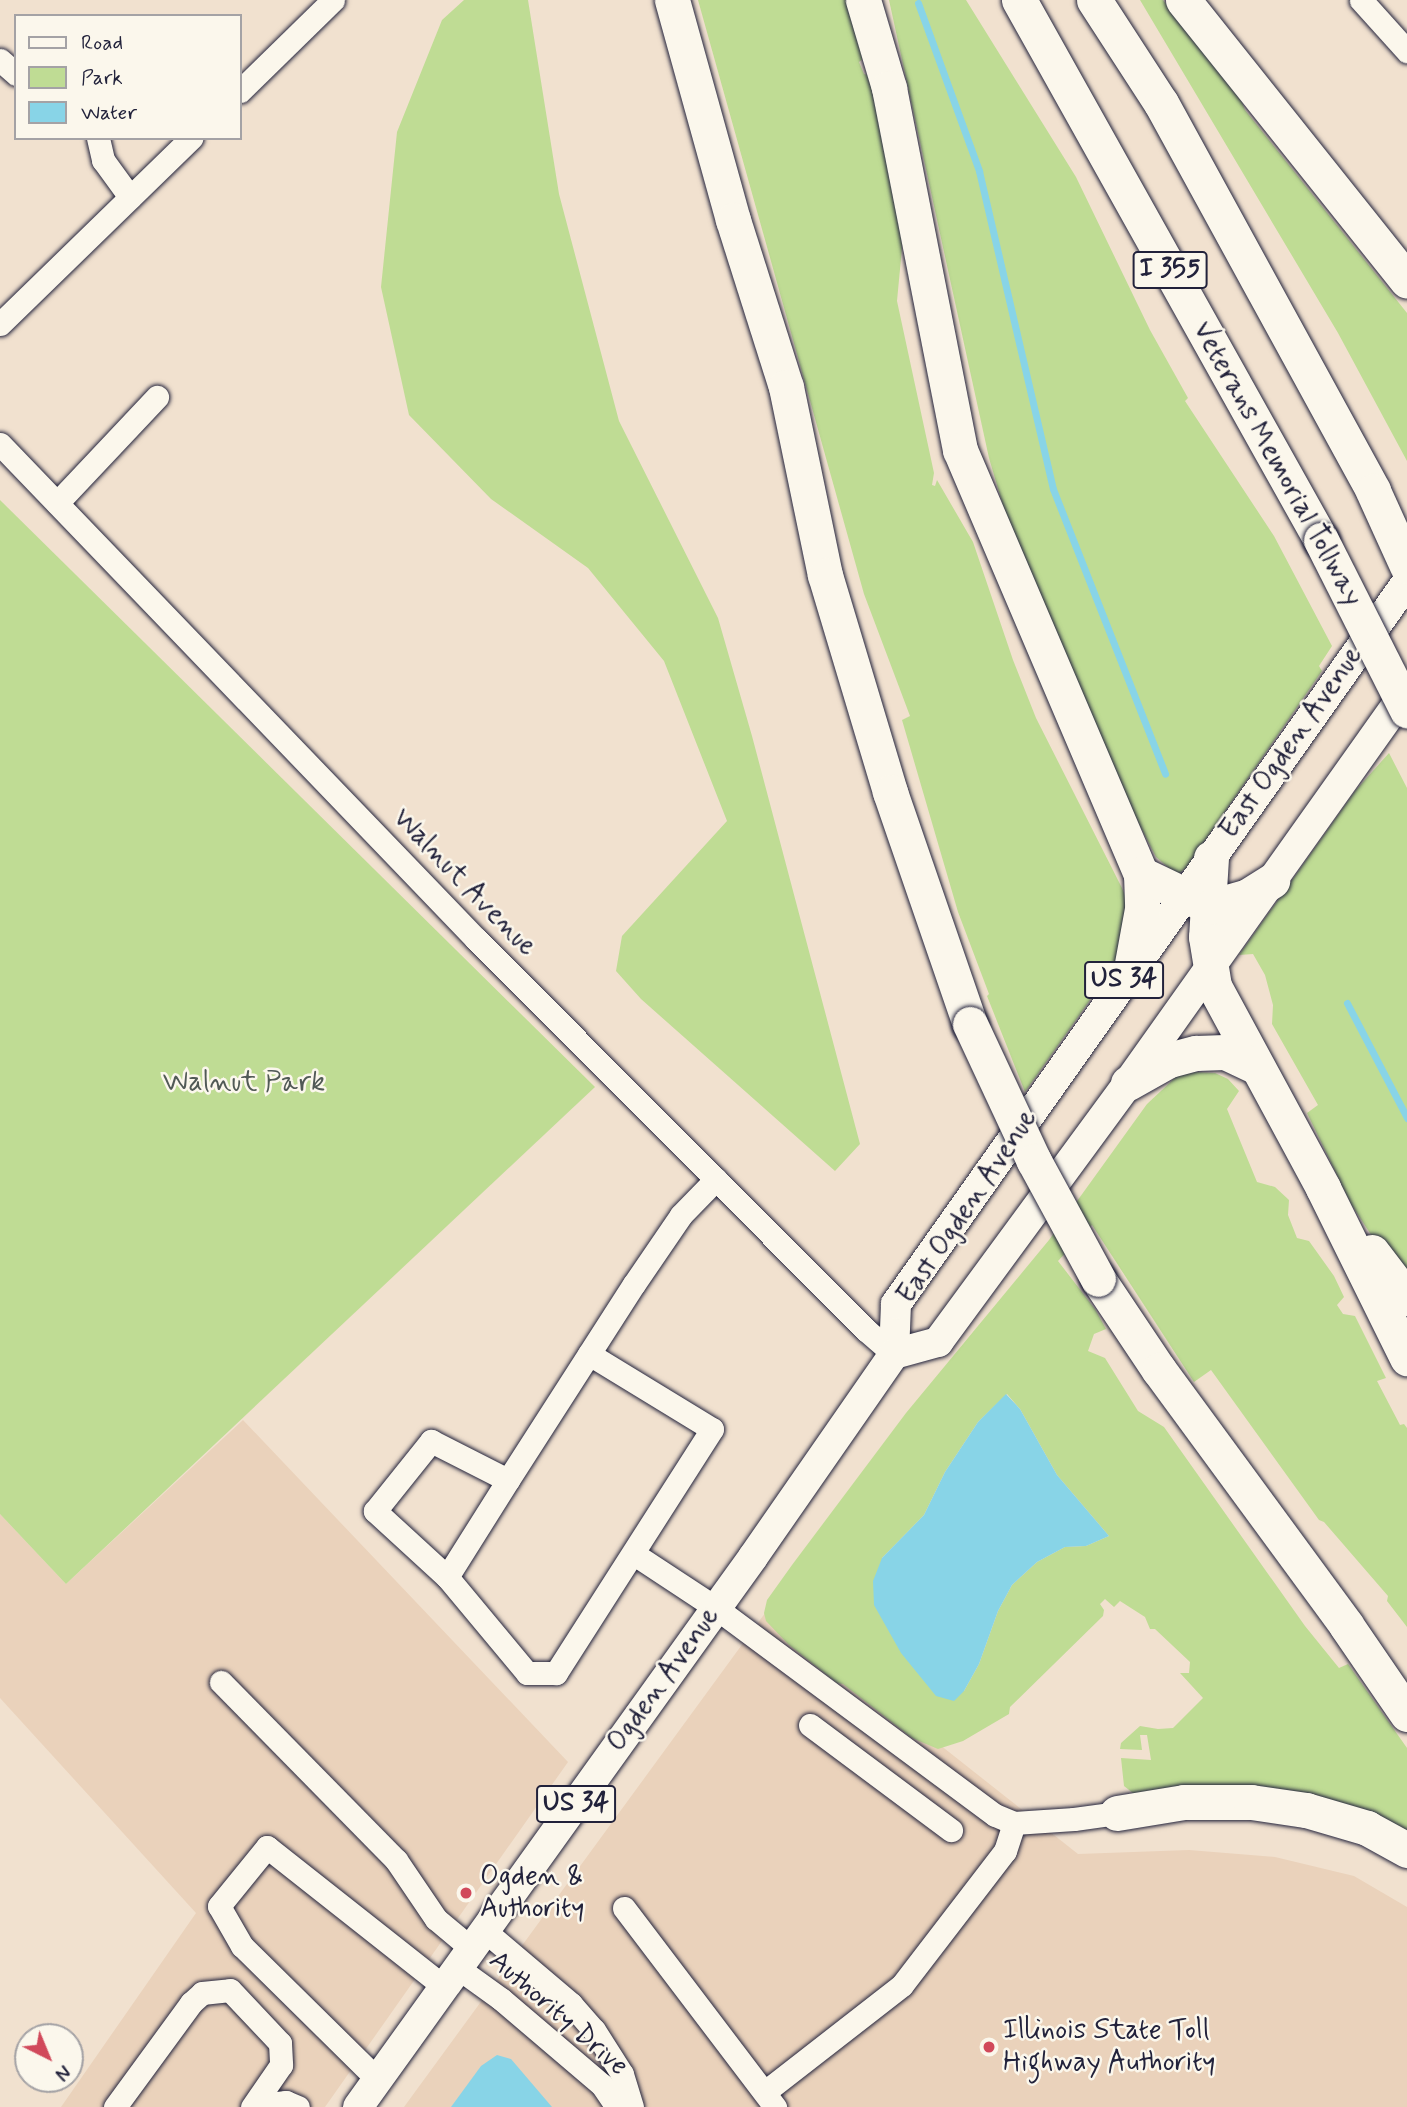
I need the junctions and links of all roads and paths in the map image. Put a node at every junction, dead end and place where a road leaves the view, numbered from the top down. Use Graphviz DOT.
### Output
graph roads {
  1 [pos="333,0"];
  2 [pos="672,0"];
  3 [pos="863,0"];
  4 [pos="1019,0"];
  5 [pos="1094,0"];
  6 [pos="1183,0"];
  7 [pos="1361,0"];
  8 [pos="1407,51"];
  9 [pos="0,60"];
  10 [pos="14,72"];
  11 [pos="242,89"];
  12 [pos="98,140"];
  13 [pos="189,140"];
  14 [pos="130,197"];
  15 [pos="1407,281"];
  16 [pos="0,324"];
  17 [pos="157,397"];
  18 [pos="0,444"];
  19 [pos="1373,491"];
  20 [pos="57,503"];
  21 [pos="1407,547"];
  22 [pos="1407,566"];
  23 [pos="1407,582"];
  24 [pos="1407,691"];
  25 [pos="1407,710"];
  26 [pos="1211,858"];
  27 [pos="1141,874"];
  28 [pos="1272,881"];
  29 [pos="1196,902"];
  30 [pos="1210,968"];
  31 [pos="1131,969"];
  32 [pos="1256,1068"];
  33 [pos="1128,1083"];
  34 [pos="716,1179"];
  35 [pos="1323,1188"];
  36 [pos="1407,1298"];
  37 [pos="589,1354"];
  38 [pos="894,1354"];
  39 [pos="1407,1358"];
  40 [pos="508,1480"];
  41 [pos="635,1554"];
  42 [pos="447,1577"];
  43 [pos="716,1608"];
  44 [pos="1346,1625"];
  45 [pos="221,1682"];
  46 [pos="1407,1694"];
  47 [pos="1407,1714"];
  48 [pos="810,1725"];
  49 [pos="1117,1813"];
  50 [pos="1014,1823"];
  51 [pos="951,1830"];
  52 [pos="1407,1850"];
  53 [pos="624,1908"];
  54 [pos="465,1959"];
  55 [pos="378,2080"];
  56 [pos="771,2099"];
  57 [pos="263,2104"];
  58 [pos="115,2107"];
  59 [pos="298,2107"];
  60 [pos="358,2107"];
  61 [pos="617,2107"];
  62 [pos="632,2107"];
  1 -- 11 [label="street"];
  2 -- 44 [label="highway, bridge"];
  3 -- 27 [label="highway"];
  4 -- 25 [label="highway, Veterans Memorial Tollway / I 355, bridge"];
  5 -- 19 [label="highway, I 355"];
  6 -- 15 [label="highway"];
  7 -- 8 [label="street"];
  9 -- 10 [label="street"];
  12 -- 14 [label="street"];
  13 -- 14 [label="street"];
  14 -- 16 [label="street"];
  17 -- 20 [label="street"];
  18 -- 20 [label="street, Walnut Avenue"];
  19 -- 21 [label="highway"];
  19 -- 22 [label="highway, I 355"];
  20 -- 34 [label="street, Walnut Avenue"];
  23 -- 26 [label="main road, East Ogden Avenue"];
  24 -- 28 [label="main road, East Ogden Avenue / US 34"];
  26 -- 29 [label="highway"];
  27 -- 29 [label="highway"];
  27 -- 31 [label="highway"];
  28 -- 29 [label="highway"];
  28 -- 30 [label="main road, East Ogden Avenue / US 34"];
  29 -- 30 [label="highway"];
  29 -- 31 [label="main road, East Ogden Avenue / US 34"];
  30 -- 32 [label="highway"];
  30 -- 33 [label="main road, East Ogden Avenue / US 34"];
  31 -- 38 [label="main road, East Ogden Avenue / US 34"];
  32 -- 33 [label="highway"];
  32 -- 35 [label="highway"];
  33 -- 38 [label="main road, East Ogden Avenue / US 34"];
  34 -- 37 [label="street"];
  34 -- 38 [label="street, Walnut Avenue"];
  35 -- 36 [label="highway"];
  35 -- 39 [label="highway"];
  37 -- 40 [label="street"];
  37 -- 41 [label="street"];
  38 -- 43 [label="main road, Ogden Avenue / US 34"];
  40 -- 42 [label="street"];
  40 -- 42 [label="street"];
  41 -- 42 [label="street"];
  41 -- 43 [label="street"];
  43 -- 50 [label="street"];
  43 -- 54 [label="main road, Ogden Avenue / US 34"];
  44 -- 46 [label="highway"];
  44 -- 47 [label="highway"];
  45 -- 54 [label="street"];
  48 -- 51 [label="street"];
  49 -- 50 [label="street"];
  49 -- 52 [label="highway"];
  50 -- 56 [label="street"];
  53 -- 56 [label="street"];
  54 -- 55 [label="main road, Ogden Avenue / US 34"];
  54 -- 55 [label="street"];
  54 -- 61 [label="street, Authority Drive"];
  54 -- 62 [label="street, Authority Drive"];
  55 -- 60 [label="main road, Ogden Avenue / US 34"];
  57 -- 58 [label="street"];
  57 -- 59 [label="street"];
}
